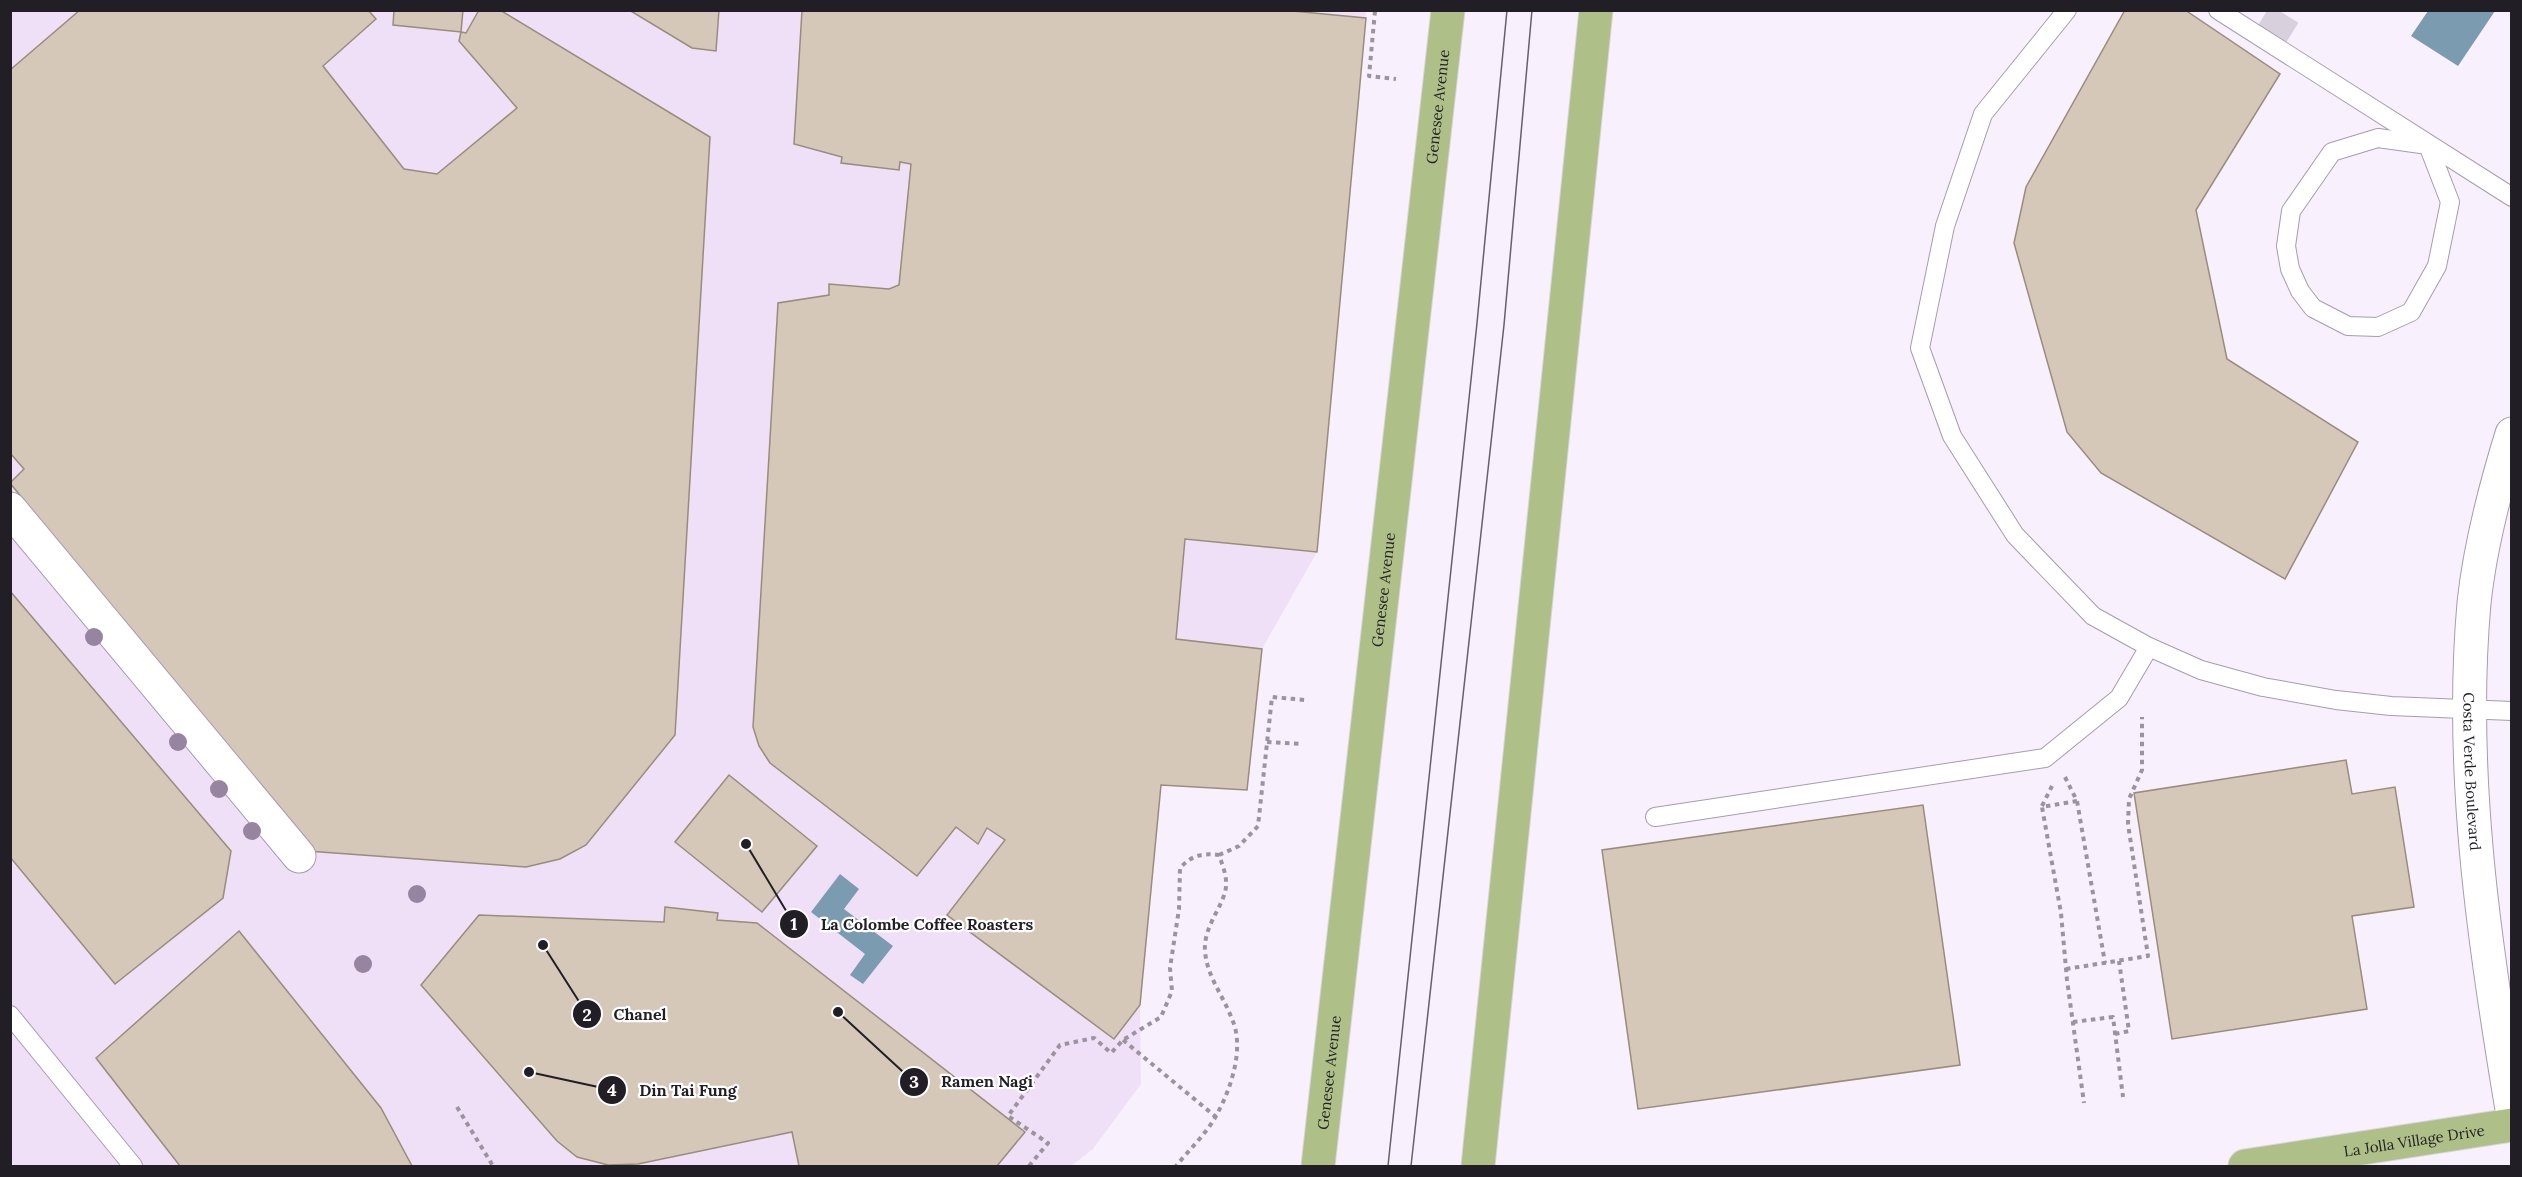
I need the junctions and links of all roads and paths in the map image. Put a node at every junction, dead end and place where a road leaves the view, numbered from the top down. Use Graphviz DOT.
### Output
graph roads {
  1 [pos="1448,10"];
  2 [pos="1596,10"];
  3 [pos="2067,10"];
  4 [pos="2218,10"];
  5 [pos="1375,11"];
  6 [pos="1396,79"];
  7 [pos="2428,145"];
  8 [pos="2511,197"];
  9 [pos="2511,434"];
  10 [pos="10,509"];
  11 [pos="2149,647"];
  12 [pos="1305,700"];
  13 [pos="2470,709"];
  14 [pos="2511,711"];
  15 [pos="2142,713"];
  16 [pos="1267,741"];
  17 [pos="1301,744"];
  18 [pos="2061,767"];
  19 [pos="2077,801"];
  20 [pos="1655,817"];
  21 [pos="1219,855"];
  22 [pos="299,856"];
  23 [pos="2119,961"];
  24 [pos="2105,963"];
  25 [pos="2066,969"];
  26 [pos="10,1015"];
  27 [pos="2073,1022"];
  28 [pos="2115,1034"];
  29 [pos="1123,1040"];
  30 [pos="2123,1097"];
  31 [pos="2084,1103"];
  32 [pos="457,1107"];
  33 [pos="2511,1109"];
  34 [pos="1216,1117"];
  35 [pos="2511,1125"];
  36 [pos="133,1167"];
  37 [pos="493,1167"];
  38 [pos="1029,1167"];
  39 [pos="1176,1167"];
  40 [pos="1318,1167"];
  41 [pos="1478,1167"];
  42 [pos="2244,1167"];
  1 -- 40 [label="main road, Genesee Avenue"];
  2 -- 41 [label="main road"];
  3 -- 11 [label="lane"];
  4 -- 7 [label="lane"];
  5 -- 6 [label="path"];
  7 -- 7 [label="lane"];
  7 -- 8 [label="lane"];
  9 -- 13 [label="street, Costa Verde Boulevard"];
  10 -- 22 [label="street"];
  11 -- 13 [label="lane"];
  11 -- 20 [label="lane"];
  12 -- 16 [label="path"];
  13 -- 14 [label="lane"];
  13 -- 33 [label="street, Costa Verde Boulevard"];
  15 -- 23 [label="path"];
  16 -- 17 [label="path"];
  16 -- 21 [label="path"];
  18 -- 19 [label="path"];
  19 -- 24 [label="path"];
  19 -- 25 [label="path"];
  21 -- 29 [label="path"];
  21 -- 34 [label="path"];
  23 -- 24 [label="path"];
  23 -- 28 [label="path"];
  24 -- 25 [label="path"];
  25 -- 27 [label="path"];
  26 -- 36 [label="lane"];
  27 -- 28 [label="path"];
  27 -- 31 [label="path"];
  28 -- 30 [label="path"];
  29 -- 34 [label="path"];
  29 -- 38 [label="path"];
  32 -- 37 [label="path"];
  34 -- 39 [label="path"];
  35 -- 42 [label="main road, La Jolla Village Drive"];
}
